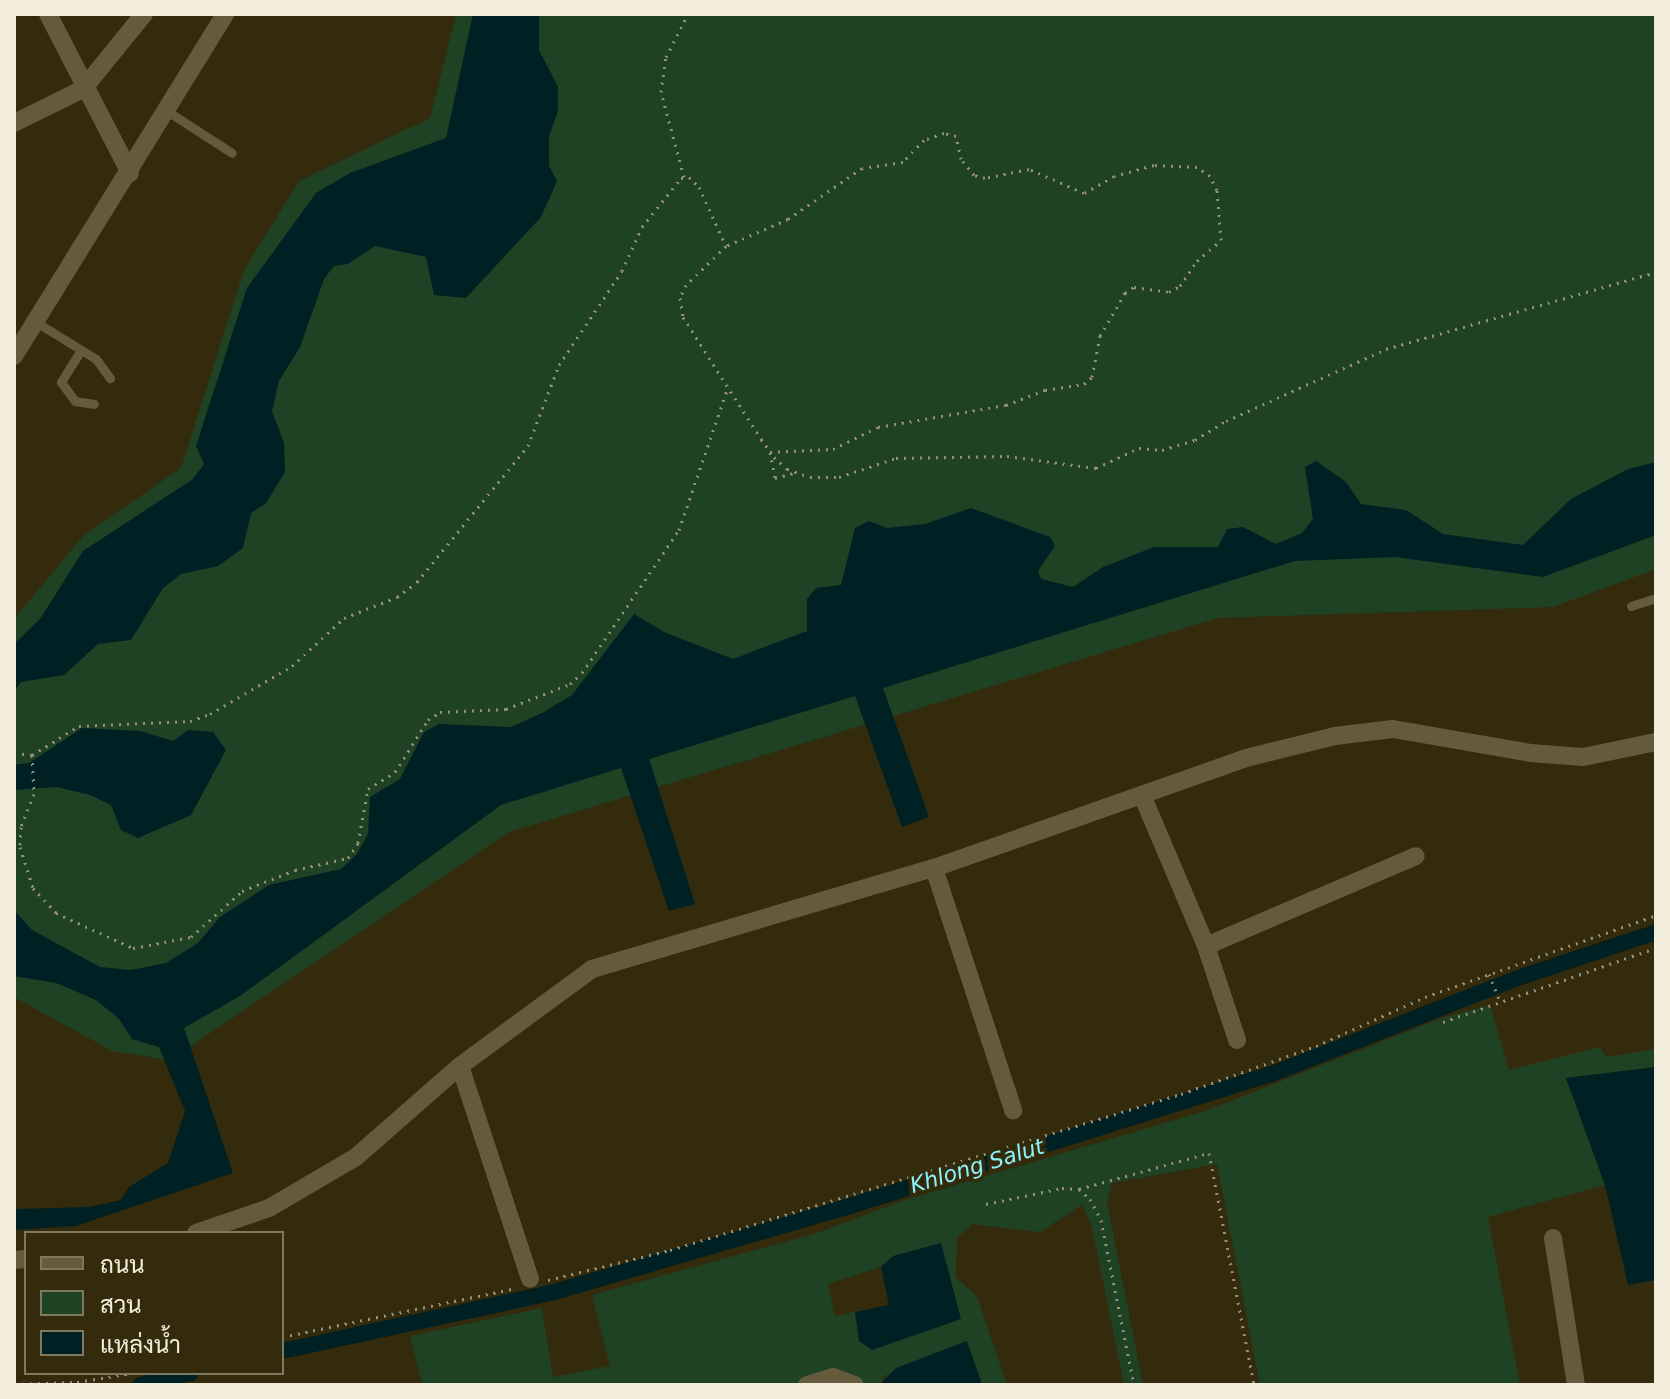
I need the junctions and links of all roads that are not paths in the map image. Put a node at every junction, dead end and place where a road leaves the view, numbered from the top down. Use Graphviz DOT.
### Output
graph roads {
  1 [pos="48,14"];
  2 [pos="144,14"];
  3 [pos="225,14"];
  4 [pos="83,89"];
  5 [pos="167,111"];
  6 [pos="14,123"];
  7 [pos="232,153"];
  8 [pos="130,173"];
  9 [pos="36,322"];
  10 [pos="81,350"];
  11 [pos="14,356"];
  12 [pos="110,378"];
  13 [pos="94,404"];
  14 [pos="1656,598"];
  15 [pos="1631,606"];
  16 [pos="1656,742"];
  17 [pos="1142,795"];
  18 [pos="1416,856"];
  19 [pos="934,868"];
  20 [pos="1206,946"];
  21 [pos="1237,1040"];
  22 [pos="460,1066"];
  23 [pos="1013,1110"];
  24 [pos="201,1231"];
  25 [pos="1553,1238"];
  26 [pos="536,1281"];
  27 [pos="807,1385"];
  28 [pos="855,1385"];
  29 [pos="1576,1385"];
  1 -- 4 [label="street"];
  2 -- 4 [label="street"];
  3 -- 5 [label="street"];
  4 -- 6 [label="street"];
  4 -- 8 [label="street"];
  5 -- 7 [label="lane"];
  5 -- 8 [label="street"];
  8 -- 9 [label="street"];
  9 -- 10 [label="lane"];
  9 -- 11 [label="street"];
  10 -- 12 [label="lane"];
  10 -- 13 [label="lane"];
  14 -- 15 [label="lane"];
  16 -- 17 [label="street"];
  17 -- 19 [label="street"];
  17 -- 20 [label="street"];
  18 -- 20 [label="street"];
  19 -- 22 [label="street"];
  19 -- 23 [label="street"];
  20 -- 21 [label="street"];
  22 -- 24 [label="street"];
  22 -- 26 [label="street"];
  25 -- 29 [label="street"];
  27 -- 28 [label="street"];
}
